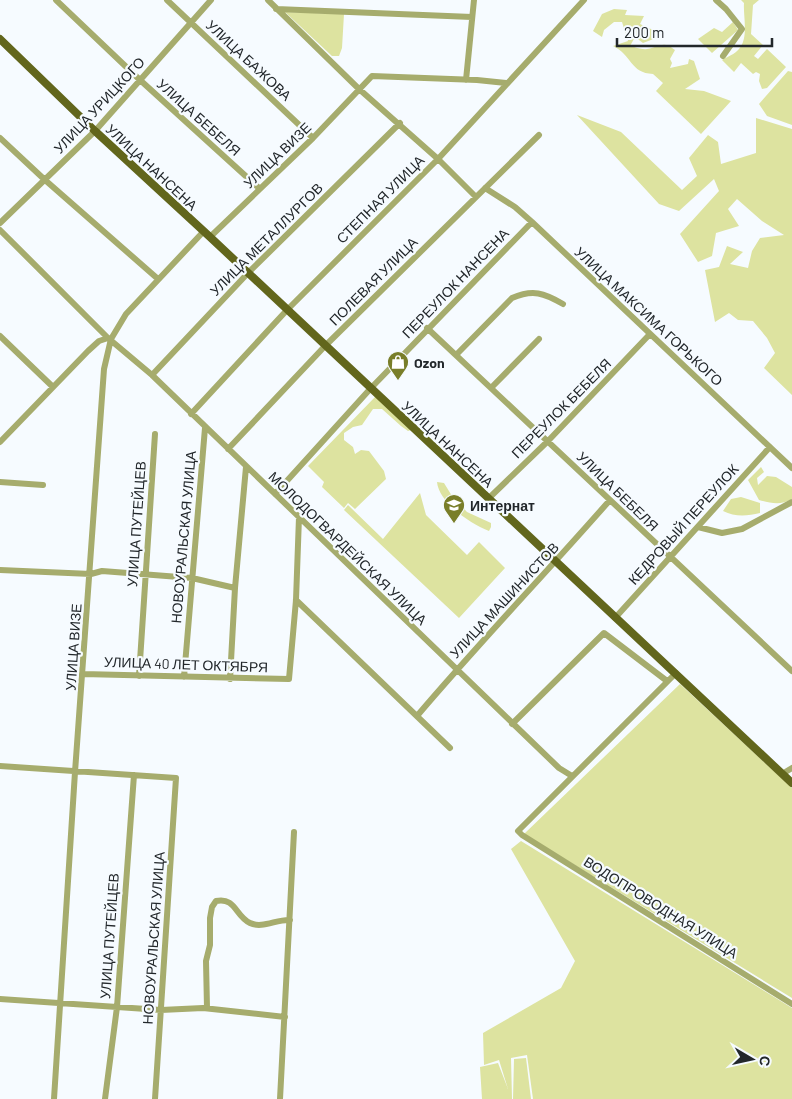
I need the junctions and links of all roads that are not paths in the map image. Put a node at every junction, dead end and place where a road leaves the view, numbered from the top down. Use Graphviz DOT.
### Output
graph roads {
  1 [pos="56,0"];
  2 [pos="167,0"];
  3 [pos="211,0"];
  4 [pos="268,0"];
  5 [pos="474,0"];
  6 [pos="584,0"];
  7 [pos="716,0"];
  8 [pos="276,9"];
  9 [pos="472,17"];
  10 [pos="191,23"];
  11 [pos="0,39"];
  12 [pos="723,56"];
  13 [pos="140,80"];
  14 [pos="466,80"];
  15 [pos="506,83"];
  16 [pos="360,89"];
  17 [pos="400,123"];
  18 [pos="95,131"];
  19 [pos="539,135"];
  20 [pos="0,138"];
  21 [pos="313,138"];
  22 [pos="438,158"];
  23 [pos="45,180"];
  24 [pos="485,188"];
  25 [pos="260,189"];
  26 [pos="476,197"];
  27 [pos="532,222"];
  28 [pos="0,223"];
  29 [pos="0,230"];
  30 [pos="207,234"];
  31 [pos="248,273"];
  32 [pos="158,279"];
  33 [pos="563,304"];
  34 [pos="287,310"];
  35 [pos="428,328"];
  36 [pos="650,334"];
  37 [pos="0,336"];
  38 [pos="109,338"];
  39 [pos="539,339"];
  40 [pos="325,346"];
  41 [pos="456,355"];
  42 [pos="152,375"];
  43 [pos="53,387"];
  44 [pos="370,388"];
  45 [pos="491,388"];
  46 [pos="191,414"];
  47 [pos="206,428"];
  48 [pos="155,434"];
  49 [pos="548,441"];
  50 [pos="0,442"];
  51 [pos="770,447"];
  52 [pos="228,449"];
  53 [pos="246,467"];
  54 [pos="792,468"];
  55 [pos="0,482"];
  56 [pos="43,485"];
  57 [pos="275,494"];
  58 [pos="488,498"];
  59 [pos="610,500"];
  60 [pos="792,502"];
  61 [pos="299,516"];
  62 [pos="698,527"];
  63 [pos="670,558"];
  64 [pos="556,562"];
  65 [pos="0,570"];
  66 [pos="91,574"];
  67 [pos="146,574"];
  68 [pos="192,578"];
  69 [pos="235,588"];
  70 [pos="296,600"];
  71 [pos="616,618"];
  72 [pos="456,670"];
  73 [pos="792,671"];
  74 [pos="676,673"];
  75 [pos="83,674"];
  76 [pos="139,676"];
  77 [pos="184,677"];
  78 [pos="230,679"];
  79 [pos="667,681"];
  80 [pos="417,716"];
  81 [pos="512,724"];
  82 [pos="450,748"];
  83 [pos="0,766"];
  84 [pos="792,768"];
  85 [pos="75,772"];
  86 [pos="782,774"];
  87 [pos="134,775"];
  88 [pos="572,776"];
  89 [pos="792,783"];
  90 [pos="294,832"];
  91 [pos="290,920"];
  92 [pos="0,999"];
  93 [pos="60,1004"];
  94 [pos="792,1004"];
  95 [pos="116,1007"];
  96 [pos="208,1008"];
  97 [pos="161,1010"];
  98 [pos="285,1017"];
  99 [pos="54,1099"];
  100 [pos="105,1099"];
  101 [pos="155,1099"];
  102 [pos="280,1099"];
  1 -- 13 [label="street, УЛИЦА БЕБЕЛЯ"];
  2 -- 10 [label="street, УЛИЦА БАЖОВА"];
  3 -- 10 [label="street, УЛИЦА УРИЦКОГО"];
  4 -- 8 [label="street"];
  5 -- 9 [label="street"];
  6 -- 15 [label="street, СТЕПНАЯ УЛИЦА"];
  7 -- 12 [label="street"];
  8 -- 9 [label="street"];
  8 -- 16 [label="street"];
  9 -- 14 [label="street"];
  10 -- 13 [label="street, УЛИЦА УРИЦКОГО"];
  10 -- 21 [label="street, УЛИЦА БАЖОВА"];
  11 -- 18 [label="main road, УЛИЦА НАНСЕНА"];
  13 -- 18 [label="street, УЛИЦА УРИЦКОГО"];
  13 -- 25 [label="street, УЛИЦА БЕБЕЛЯ"];
  14 -- 15 [label="street, УЛИЦА ВИЗЕ"];
  14 -- 16 [label="street, УЛИЦА ВИЗЕ"];
  15 -- 22 [label="street, СТЕПНАЯ УЛИЦА"];
  16 -- 17 [label="street"];
  16 -- 21 [label="street, УЛИЦА ВИЗЕ"];
  17 -- 22 [label="street"];
  17 -- 31 [label="street, УЛИЦА МЕТАЛЛУРГОВ"];
  18 -- 23 [label="street, УЛИЦА УРИЦКОГО"];
  18 -- 30 [label="main road, УЛИЦА НАНСЕНА"];
  19 -- 24 [label="street, ПОЛЕВАЯ УЛИЦА"];
  20 -- 23 [label="street"];
  21 -- 25 [label="street, УЛИЦА ВИЗЕ"];
  22 -- 26 [label="street"];
  22 -- 34 [label="street, СТЕПНАЯ УЛИЦА"];
  23 -- 28 [label="street, УЛИЦА УРИЦКОГО"];
  23 -- 32 [label="street"];
  24 -- 26 [label="street, ПОЛЕВАЯ УЛИЦА"];
  24 -- 27 [label="street, УЛИЦА МАКСИМА ГОРЬКОГО"];
  25 -- 30 [label="street, УЛИЦА ВИЗЕ"];
  26 -- 40 [label="street, ПОЛЕВАЯ УЛИЦА"];
  27 -- 35 [label="street, ПЕРЕУЛОК НАНСЕНА"];
  27 -- 36 [label="street, УЛИЦА МАКСИМА ГОРЬКОГО"];
  29 -- 38 [label="street, МОЛОДОГВАРДЕЙСКАЯ УЛИЦА"];
  30 -- 31 [label="main road, УЛИЦА НАНСЕНА"];
  30 -- 32 [label="street, УЛИЦА ВИЗЕ"];
  31 -- 34 [label="main road, УЛИЦА НАНСЕНА"];
  31 -- 42 [label="street, УЛИЦА МЕТАЛЛУРГОВ"];
  32 -- 38 [label="street, УЛИЦА ВИЗЕ"];
  33 -- 41 [label="street"];
  34 -- 40 [label="main road, УЛИЦА НАНСЕНА"];
  34 -- 46 [label="street, СТЕПНАЯ УЛИЦА"];
  35 -- 41 [label="street, УЛИЦА БЕБЕЛЯ"];
  35 -- 44 [label="street, ПЕРЕУЛОК НАНСЕНА"];
  36 -- 49 [label="street, ПЕРЕУЛОК БЕБЕЛЯ"];
  36 -- 51 [label="street, УЛИЦА МАКСИМА ГОРЬКОГО"];
  37 -- 43 [label="street"];
  38 -- 42 [label="street, МОЛОДОГВАРДЕЙСКАЯ УЛИЦА"];
  38 -- 43 [label="street"];
  38 -- 66 [label="street, УЛИЦА ВИЗЕ"];
  39 -- 45 [label="street"];
  40 -- 44 [label="main road, УЛИЦА НАНСЕНА"];
  40 -- 52 [label="street, ПОЛЕВАЯ УЛИЦА"];
  41 -- 45 [label="street, УЛИЦА БЕБЕЛЯ"];
  42 -- 46 [label="street, МОЛОДОГВАРДЕЙСКАЯ УЛИЦА"];
  43 -- 50 [label="street"];
  44 -- 57 [label="street, ПЕРЕУЛОК НАНСЕНА"];
  44 -- 58 [label="main road, УЛИЦА НАНСЕНА"];
  45 -- 49 [label="street, УЛИЦА БЕБЕЛЯ"];
  46 -- 47 [label="street, МОЛОДОГВАРДЕЙСКАЯ УЛИЦА"];
  47 -- 52 [label="street, МОЛОДОГВАРДЕЙСКАЯ УЛИЦА"];
  47 -- 68 [label="street, НОВОУРАЛЬСКАЯ УЛИЦА"];
  48 -- 67 [label="street, УЛИЦА ПУТЕЙЦЕВ"];
  49 -- 58 [label="street, ПЕРЕУЛОК БЕБЕЛЯ"];
  49 -- 59 [label="street, УЛИЦА БЕБЕЛЯ"];
  51 -- 54 [label="street, УЛИЦА МАКСИМА ГОРЬКОГО"];
  51 -- 62 [label="street, КЕДРОВЫЙ ПЕРЕУЛОК"];
  52 -- 53 [label="street, МОЛОДОГВАРДЕЙСКАЯ УЛИЦА"];
  53 -- 57 [label="street, МОЛОДОГВАРДЕЙСКАЯ УЛИЦА"];
  53 -- 69 [label="street"];
  55 -- 56 [label="street"];
  57 -- 61 [label="street, МОЛОДОГВАРДЕЙСКАЯ УЛИЦА"];
  58 -- 64 [label="main road, УЛИЦА НАНСЕНА"];
  59 -- 63 [label="street, УЛИЦА БЕБЕЛЯ"];
  59 -- 64 [label="street, УЛИЦА МАШИНИСТОВ"];
  60 -- 62 [label="street"];
  61 -- 70 [label="street"];
  61 -- 72 [label="street, МОЛОДОГВАРДЕЙСКАЯ УЛИЦА"];
  62 -- 63 [label="street, КЕДРОВЫЙ ПЕРЕУЛОК"];
  63 -- 71 [label="street, КЕДРОВЫЙ ПЕРЕУЛОК"];
  63 -- 73 [label="street, УЛИЦА БЕБЕЛЯ"];
  64 -- 71 [label="main road, УЛИЦА НАНСЕНА"];
  64 -- 72 [label="street, УЛИЦА МАШИНИСТОВ"];
  65 -- 66 [label="street"];
  66 -- 67 [label="street"];
  66 -- 75 [label="street, УЛИЦА ВИЗЕ"];
  67 -- 68 [label="street"];
  67 -- 76 [label="street, УЛИЦА ПУТЕЙЦЕВ"];
  68 -- 69 [label="street"];
  68 -- 77 [label="street, НОВОУРАЛЬСКАЯ УЛИЦА"];
  69 -- 78 [label="street"];
  70 -- 78 [label="street, УЛИЦА 40 ЛЕТ ОКТЯБРЯ"];
  70 -- 80 [label="street"];
  71 -- 74 [label="main road, УЛИЦА НАНСЕНА"];
  72 -- 80 [label="street, УЛИЦА МАШИНИСТОВ"];
  72 -- 81 [label="street, МОЛОДОГВАРДЕЙСКАЯ УЛИЦА"];
  74 -- 79 [label="street"];
  74 -- 86 [label="main road, УЛИЦА НАНСЕНА"];
  75 -- 76 [label="street, УЛИЦА 40 ЛЕТ ОКТЯБРЯ"];
  75 -- 85 [label="street, УЛИЦА ВИЗЕ"];
  76 -- 77 [label="street, УЛИЦА 40 ЛЕТ ОКТЯБРЯ"];
  77 -- 78 [label="street, УЛИЦА 40 ЛЕТ ОКТЯБРЯ"];
  79 -- 81 [label="street"];
  79 -- 88 [label="street"];
  80 -- 82 [label="street"];
  81 -- 88 [label="street, МОЛОДОГВАРДЕЙСКАЯ УЛИЦА"];
  83 -- 85 [label="street"];
  84 -- 86 [label="street"];
  85 -- 87 [label="street"];
  85 -- 93 [label="street, УЛИЦА ВИЗЕ"];
  86 -- 89 [label="main road, УЛИЦА НАНСЕНА"];
  87 -- 95 [label="street, УЛИЦА ПУТЕЙЦЕВ"];
  87 -- 97 [label="street, НОВОУРАЛЬСКАЯ УЛИЦА"];
  88 -- 94 [label="street, ВОДОПРОВОДНАЯ УЛИЦА"];
  90 -- 91 [label="street"];
  91 -- 96 [label="street"];
  91 -- 98 [label="street"];
  92 -- 93 [label="street"];
  93 -- 95 [label="street"];
  93 -- 99 [label="street, УЛИЦА ВИЗЕ"];
  95 -- 97 [label="street"];
  95 -- 100 [label="street, УЛИЦА ПУТЕЙЦЕВ"];
  96 -- 97 [label="street"];
  96 -- 98 [label="street"];
  97 -- 101 [label="street, НОВОУРАЛЬСКАЯ УЛИЦА"];
  98 -- 102 [label="street"];
}
